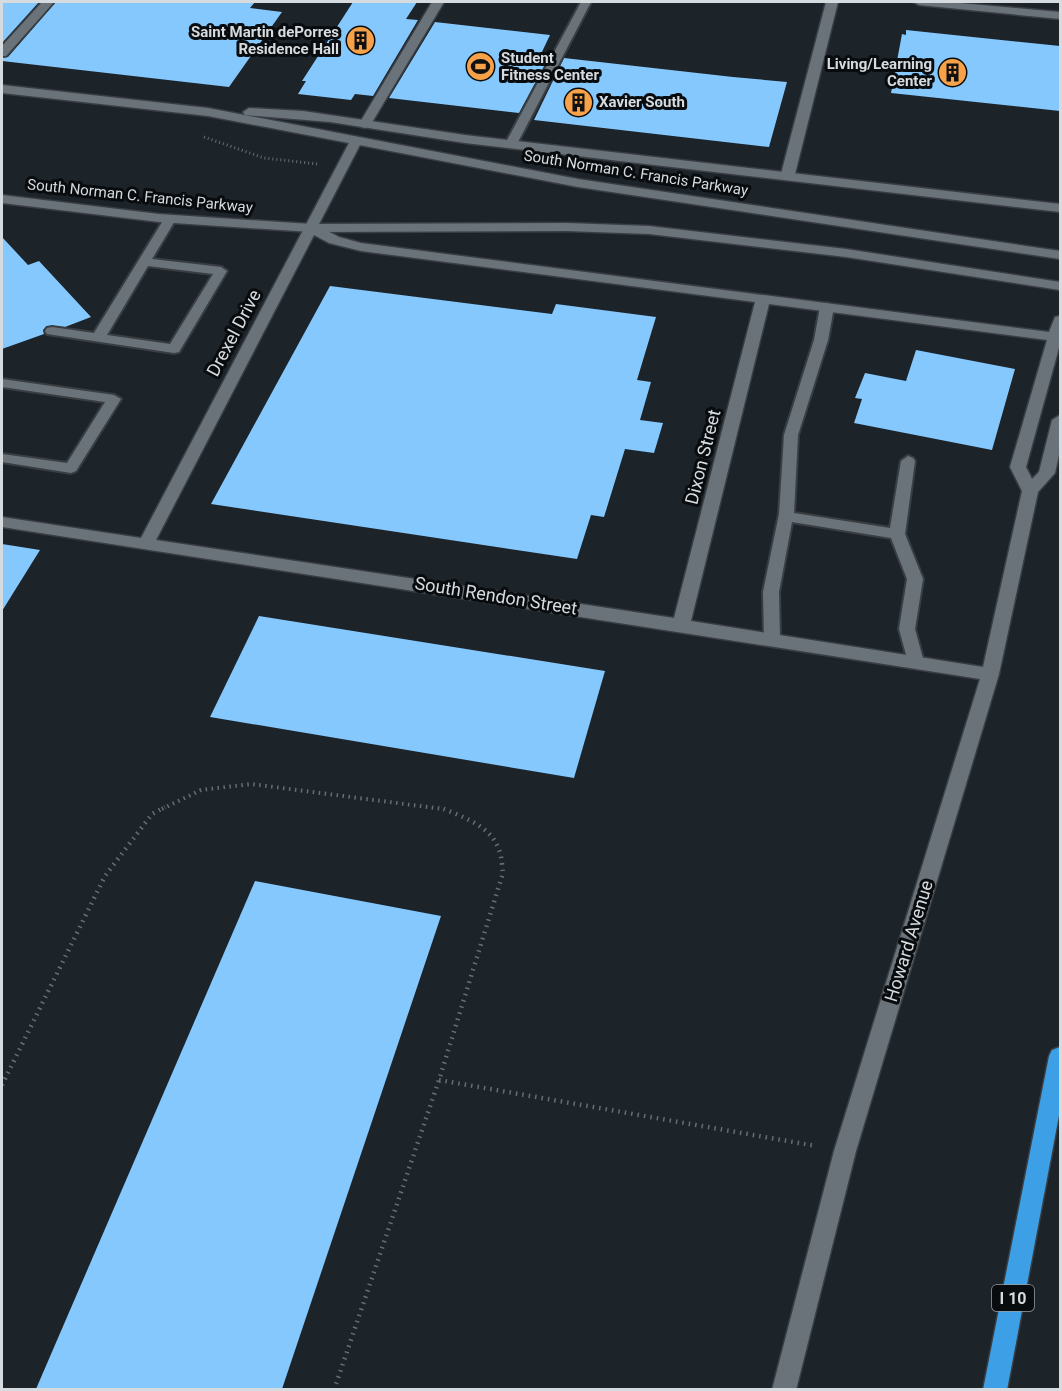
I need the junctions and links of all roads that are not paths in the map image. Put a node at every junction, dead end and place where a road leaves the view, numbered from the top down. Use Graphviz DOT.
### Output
graph roads {
  1 [pos="48,2"];
  2 [pos="438,2"];
  3 [pos="586,2"];
  4 [pos="832,2"];
  5 [pos="919,2"];
  6 [pos="1060,15"];
  7 [pos="2,53"];
  8 [pos="2,89"];
  9 [pos="208,112"];
  10 [pos="365,124"];
  11 [pos="356,141"];
  12 [pos="511,144"];
  13 [pos="788,174"];
  14 [pos="2,199"];
  15 [pos="1060,208"];
  16 [pos="170,219"];
  17 [pos="311,228"];
  18 [pos="1060,255"];
  19 [pos="146,262"];
  20 [pos="1060,286"];
  21 [pos="763,299"];
  22 [pos="827,307"];
  23 [pos="1060,321"];
  24 [pos="52,332"];
  25 [pos="1056,337"];
  26 [pos="98,338"];
  27 [pos="2,383"];
  28 [pos="1060,420"];
  29 [pos="2,458"];
  30 [pos="908,460"];
  31 [pos="1030,492"];
  32 [pos="785,516"];
  33 [pos="2,522"];
  34 [pos="897,534"];
  35 [pos="146,543"];
  36 [pos="681,625"];
  37 [pos="772,639"];
  38 [pos="916,662"];
  39 [pos="990,675"];
  40 [pos="1060,1056"];
  41 [pos="784,1389"];
  42 [pos="995,1389"];
  1 -- 7 [label="street"];
  2 -- 10 [label="street"];
  3 -- 12 [label="lane"];
  4 -- 13 [label="street"];
  5 -- 6 [label="street"];
  8 -- 9 [label="street, South Norman C. Francis Parkway"];
  9 -- 10 [label="street, South Norman C. Francis Parkway"];
  9 -- 11 [label="street, South Norman C. Francis Parkway"];
  10 -- 12 [label="street, South Norman C. Francis Parkway"];
  11 -- 17 [label="street, Drexel Drive"];
  11 -- 18 [label="street, South Norman C. Francis Parkway"];
  12 -- 13 [label="street, South Norman C. Francis Parkway"];
  13 -- 15 [label="street, South Norman C. Francis Parkway"];
  14 -- 16 [label="street, South Norman C. Francis Parkway"];
  16 -- 17 [label="street, South Norman C. Francis Parkway"];
  16 -- 19 [label="lane"];
  17 -- 20 [label="street, South Norman C. Francis Parkway"];
  17 -- 21 [label="street, South Norman C. Francis Parkway"];
  17 -- 35 [label="street, Drexel Drive"];
  19 -- 26 [label="lane"];
  19 -- 26 [label="lane"];
  21 -- 22 [label="street, South Norman C. Francis Parkway"];
  21 -- 36 [label="street, Dixon Street"];
  22 -- 25 [label="street, South Norman C. Francis Parkway"];
  22 -- 32 [label="lane"];
  23 -- 25 [label="street"];
  24 -- 26 [label="lane"];
  25 -- 31 [label="street"];
  27 -- 29 [label="lane"];
  28 -- 31 [label="street, Howard Avenue"];
  30 -- 34 [label="lane"];
  31 -- 39 [label="street, Howard Avenue"];
  32 -- 34 [label="lane"];
  32 -- 37 [label="lane"];
  33 -- 35 [label="street, South Rendon Street"];
  34 -- 38 [label="lane"];
  35 -- 36 [label="street, South Rendon Street"];
  36 -- 37 [label="street, South Rendon Street"];
  37 -- 38 [label="street, South Rendon Street"];
  38 -- 39 [label="street, South Rendon Street"];
  39 -- 41 [label="street, Howard Avenue"];
  40 -- 42 [label="highway, I 10"];
}
